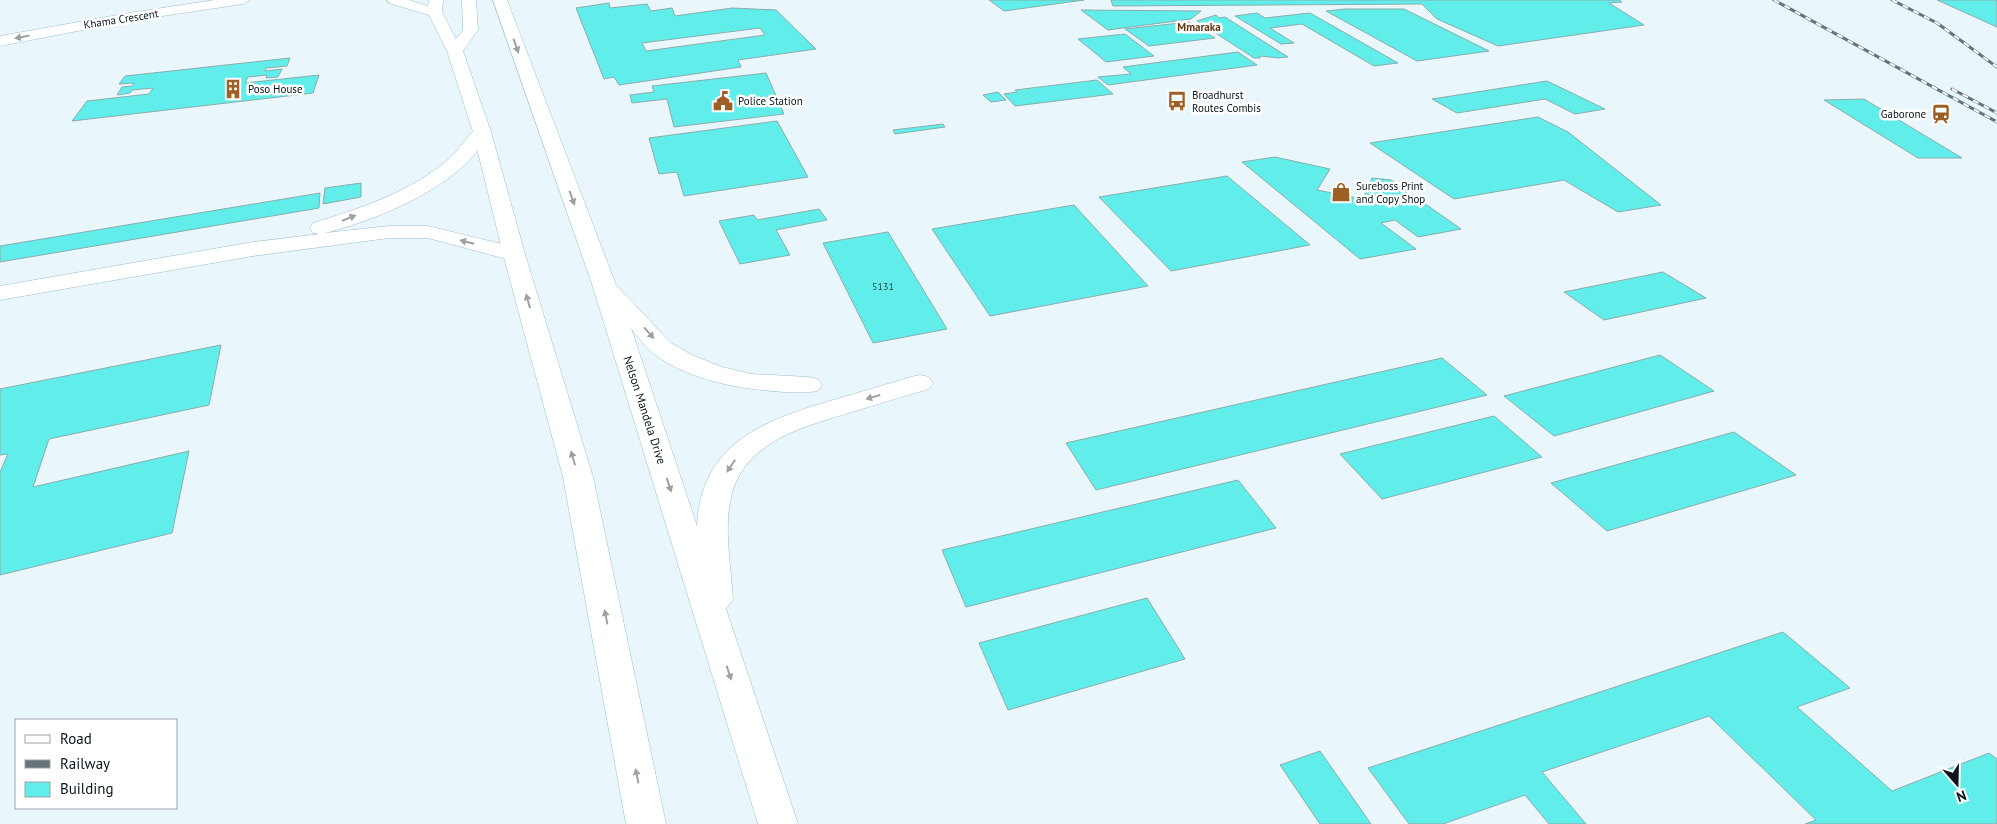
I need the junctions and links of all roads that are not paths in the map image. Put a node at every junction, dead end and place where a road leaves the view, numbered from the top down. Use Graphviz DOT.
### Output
graph roads {
  1 [pos="182,0"];
  2 [pos="243,0"];
  3 [pos="394,0"];
  4 [pos="469,0"];
  5 [pos="164,1"];
  6 [pos="502,2"];
  7 [pos="435,6"];
  8 [pos="0,29"];
  9 [pos="0,41"];
  10 [pos="455,51"];
  11 [pos="482,132"];
  12 [pos="253,249"];
  13 [pos="514,254"];
  14 [pos="604,284"];
  15 [pos="0,293"];
  16 [pos="920,383"];
  17 [pos="809,385"];
  18 [pos="718,637"];
  19 [pos="646,824"];
  20 [pos="778,824"];
  1 -- 5 [label="main road, Khama Crescent"];
  2 -- 9 [label="main road, Khama Crescent, one-way"];
  3 -- 7 [label="main road"];
  4 -- 10 [label="main road"];
  5 -- 8 [label="main road, Khama Crescent"];
  6 -- 14 [label="main road, Nelson Mandela Drive, one-way"];
  7 -- 10 [label="main road"];
  10 -- 11 [label="main road"];
  12 -- 11 [label="main road, one-way"];
  11 -- 13 [label="main road"];
  13 -- 12 [label="main road, one-way"];
  12 -- 15 [label="main road"];
  19 -- 13 [label="main road, one-way"];
  14 -- 17 [label="main road, one-way"];
  14 -- 18 [label="main road, Nelson Mandela Drive, one-way"];
  16 -- 18 [label="main road, one-way"];
  18 -- 20 [label="main road, Nelson Mandela Drive, one-way"];
}
